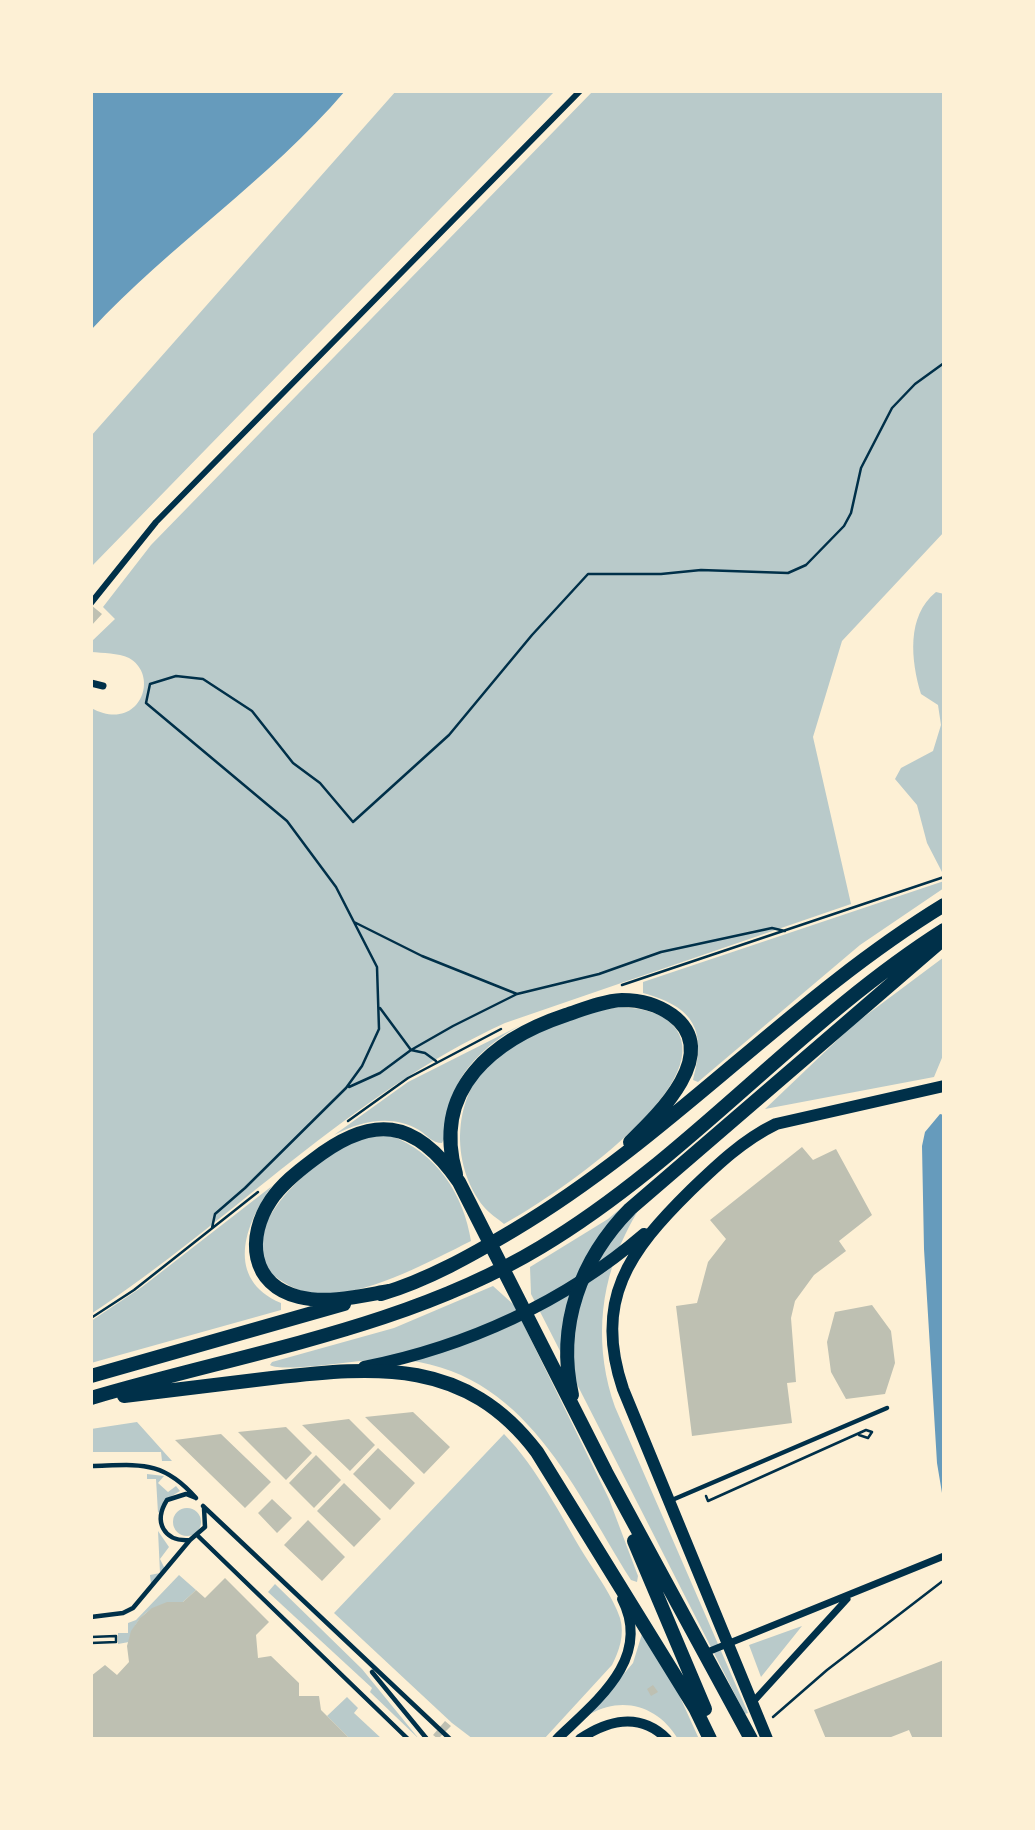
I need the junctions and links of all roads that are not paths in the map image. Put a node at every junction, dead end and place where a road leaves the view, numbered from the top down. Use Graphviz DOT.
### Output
graph roads {
  1 [pos="580,91"];
  2 [pos="91,603"];
  3 [pos="91,683"];
  4 [pos="103,686"];
  5 [pos="944,905"];
  6 [pos="944,930"];
  7 [pos="944,939"];
  8 [pos="944,1086"];
  9 [pos="591,1179"];
  10 [pos="459,1182"];
  11 [pos="663,1218"];
  12 [pos="389,1291"];
  13 [pos="346,1370"];
  14 [pos="91,1376"];
  15 [pos="91,1399"];
  16 [pos="887,1408"];
  17 [pos="579,1419"];
  18 [pos="91,1465"];
  19 [pos="606,1472"];
  20 [pos="670,1500"];
  21 [pos="572,1504"];
  22 [pos="198,1536"];
  23 [pos="190,1540"];
  24 [pos="944,1556"];
  25 [pos="849,1596"];
  26 [pos="91,1617"];
  27 [pos="729,1644"];
  28 [pos="705,1653"];
  29 [pos="362,1659"];
  30 [pos="752,1703"];
  31 [pos="408,1739"];
  32 [pos="427,1739"];
  33 [pos="450,1739"];
  34 [pos="557,1739"];
  35 [pos="580,1739"];
  36 [pos="667,1739"];
  37 [pos="710,1739"];
  38 [pos="717,1739"];
  39 [pos="751,1739"];
  40 [pos="767,1739"];
  1 -- 2 [label="street"];
  3 -- 4 [label="street"];
  5 -- 9 [label="main road"];
  6 -- 15 [label="main road"];
  7 -- 17 [label="main road"];
  8 -- 11 [label="main road"];
  9 -- 10 [label="main road"];
  9 -- 12 [label="main road"];
  10 -- 12 [label="main road"];
  10 -- 17 [label="main road"];
  11 -- 13 [label="main road"];
  11 -- 20 [label="main road"];
  12 -- 14 [label="main road"];
  13 -- 15 [label="main road"];
  13 -- 21 [label="main road"];
  16 -- 20 [label="lane"];
  17 -- 19 [label="main road"];
  18 -- 23 [label="lane"];
  19 -- 28 [label="main road"];
  19 -- 38 [label="main road"];
  20 -- 27 [label="main road"];
  21 -- 34 [label="street"];
  21 -- 37 [label="main road"];
  22 -- 23 [label="lane"];
  22 -- 29 [label="lane"];
  22 -- 31 [label="lane"];
  23 -- 26 [label="lane"];
  24 -- 25 [label="street"];
  25 -- 27 [label="street"];
  25 -- 30 [label="street"];
  27 -- 28 [label="street"];
  27 -- 30 [label="main road"];
  28 -- 39 [label="main road"];
  29 -- 32 [label="lane"];
  29 -- 33 [label="lane"];
  30 -- 40 [label="main road"];
  35 -- 36 [label="street"];
}
